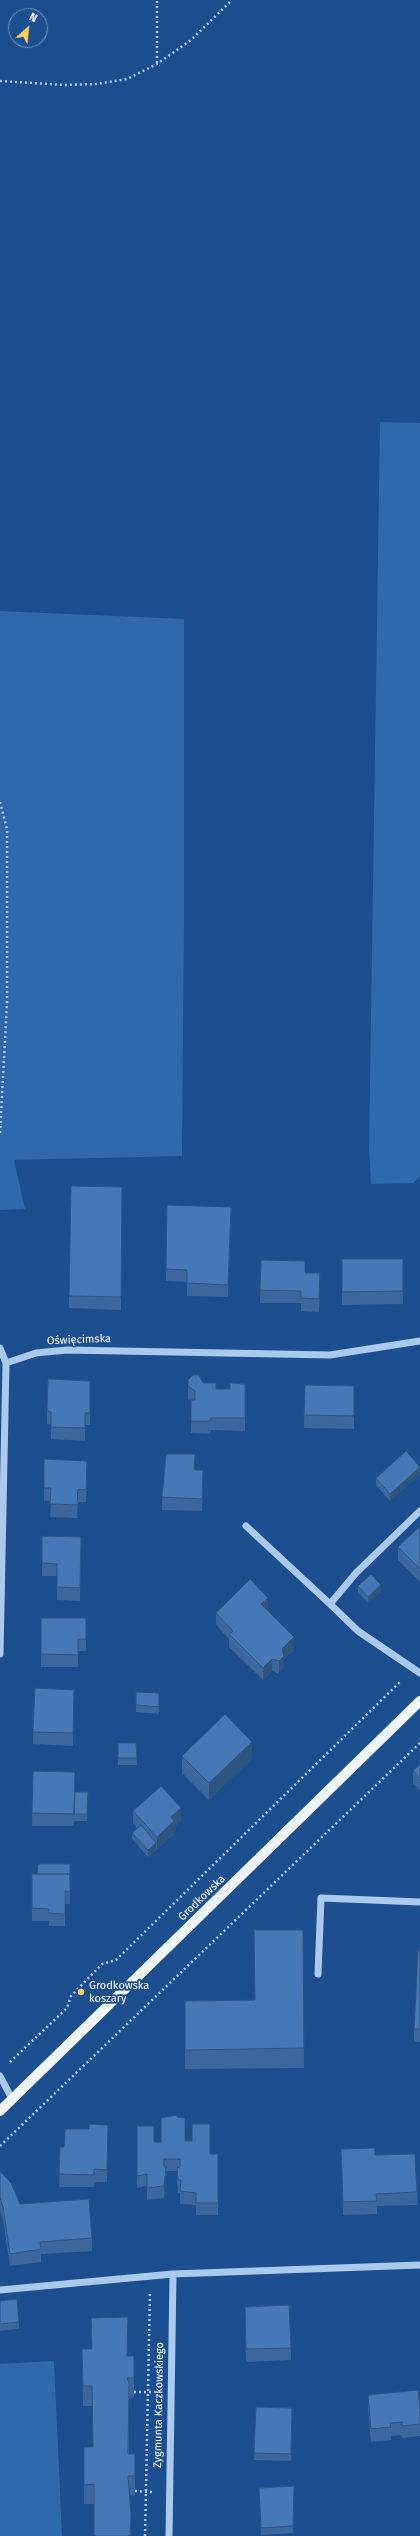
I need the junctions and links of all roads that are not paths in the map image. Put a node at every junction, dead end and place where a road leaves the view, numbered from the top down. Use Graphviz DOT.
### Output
graph roads {
  1 [pos="420,1341"];
  2 [pos="0,1348"];
  3 [pos="6,1363"];
  4 [pos="420,1511"];
  5 [pos="246,1526"];
  6 [pos="330,1604"];
  7 [pos="0,1654"];
  8 [pos="417,1671"];
  9 [pos="420,1701"];
  10 [pos="420,1902"];
  11 [pos="318,1974"];
  12 [pos="0,2076"];
  13 [pos="12,2099"];
  14 [pos="0,2111"];
  15 [pos="420,2265"];
  16 [pos="173,2274"];
  17 [pos="0,2290"];
  18 [pos="169,2536"];
  1 -- 3 [label="street, Oświęcimska"];
  2 -- 3 [label="street"];
  3 -- 7 [label="street"];
  4 -- 6 [label="street"];
  5 -- 6 [label="street"];
  6 -- 8 [label="street"];
  9 -- 13 [label="main road, Grodkowska"];
  10 -- 11 [label="street"];
  12 -- 13 [label="street"];
  13 -- 14 [label="main road, Grodkowska"];
  15 -- 16 [label="street"];
  16 -- 17 [label="street"];
  16 -- 18 [label="street, Zygmunta Kaczkowskiego"];
}
